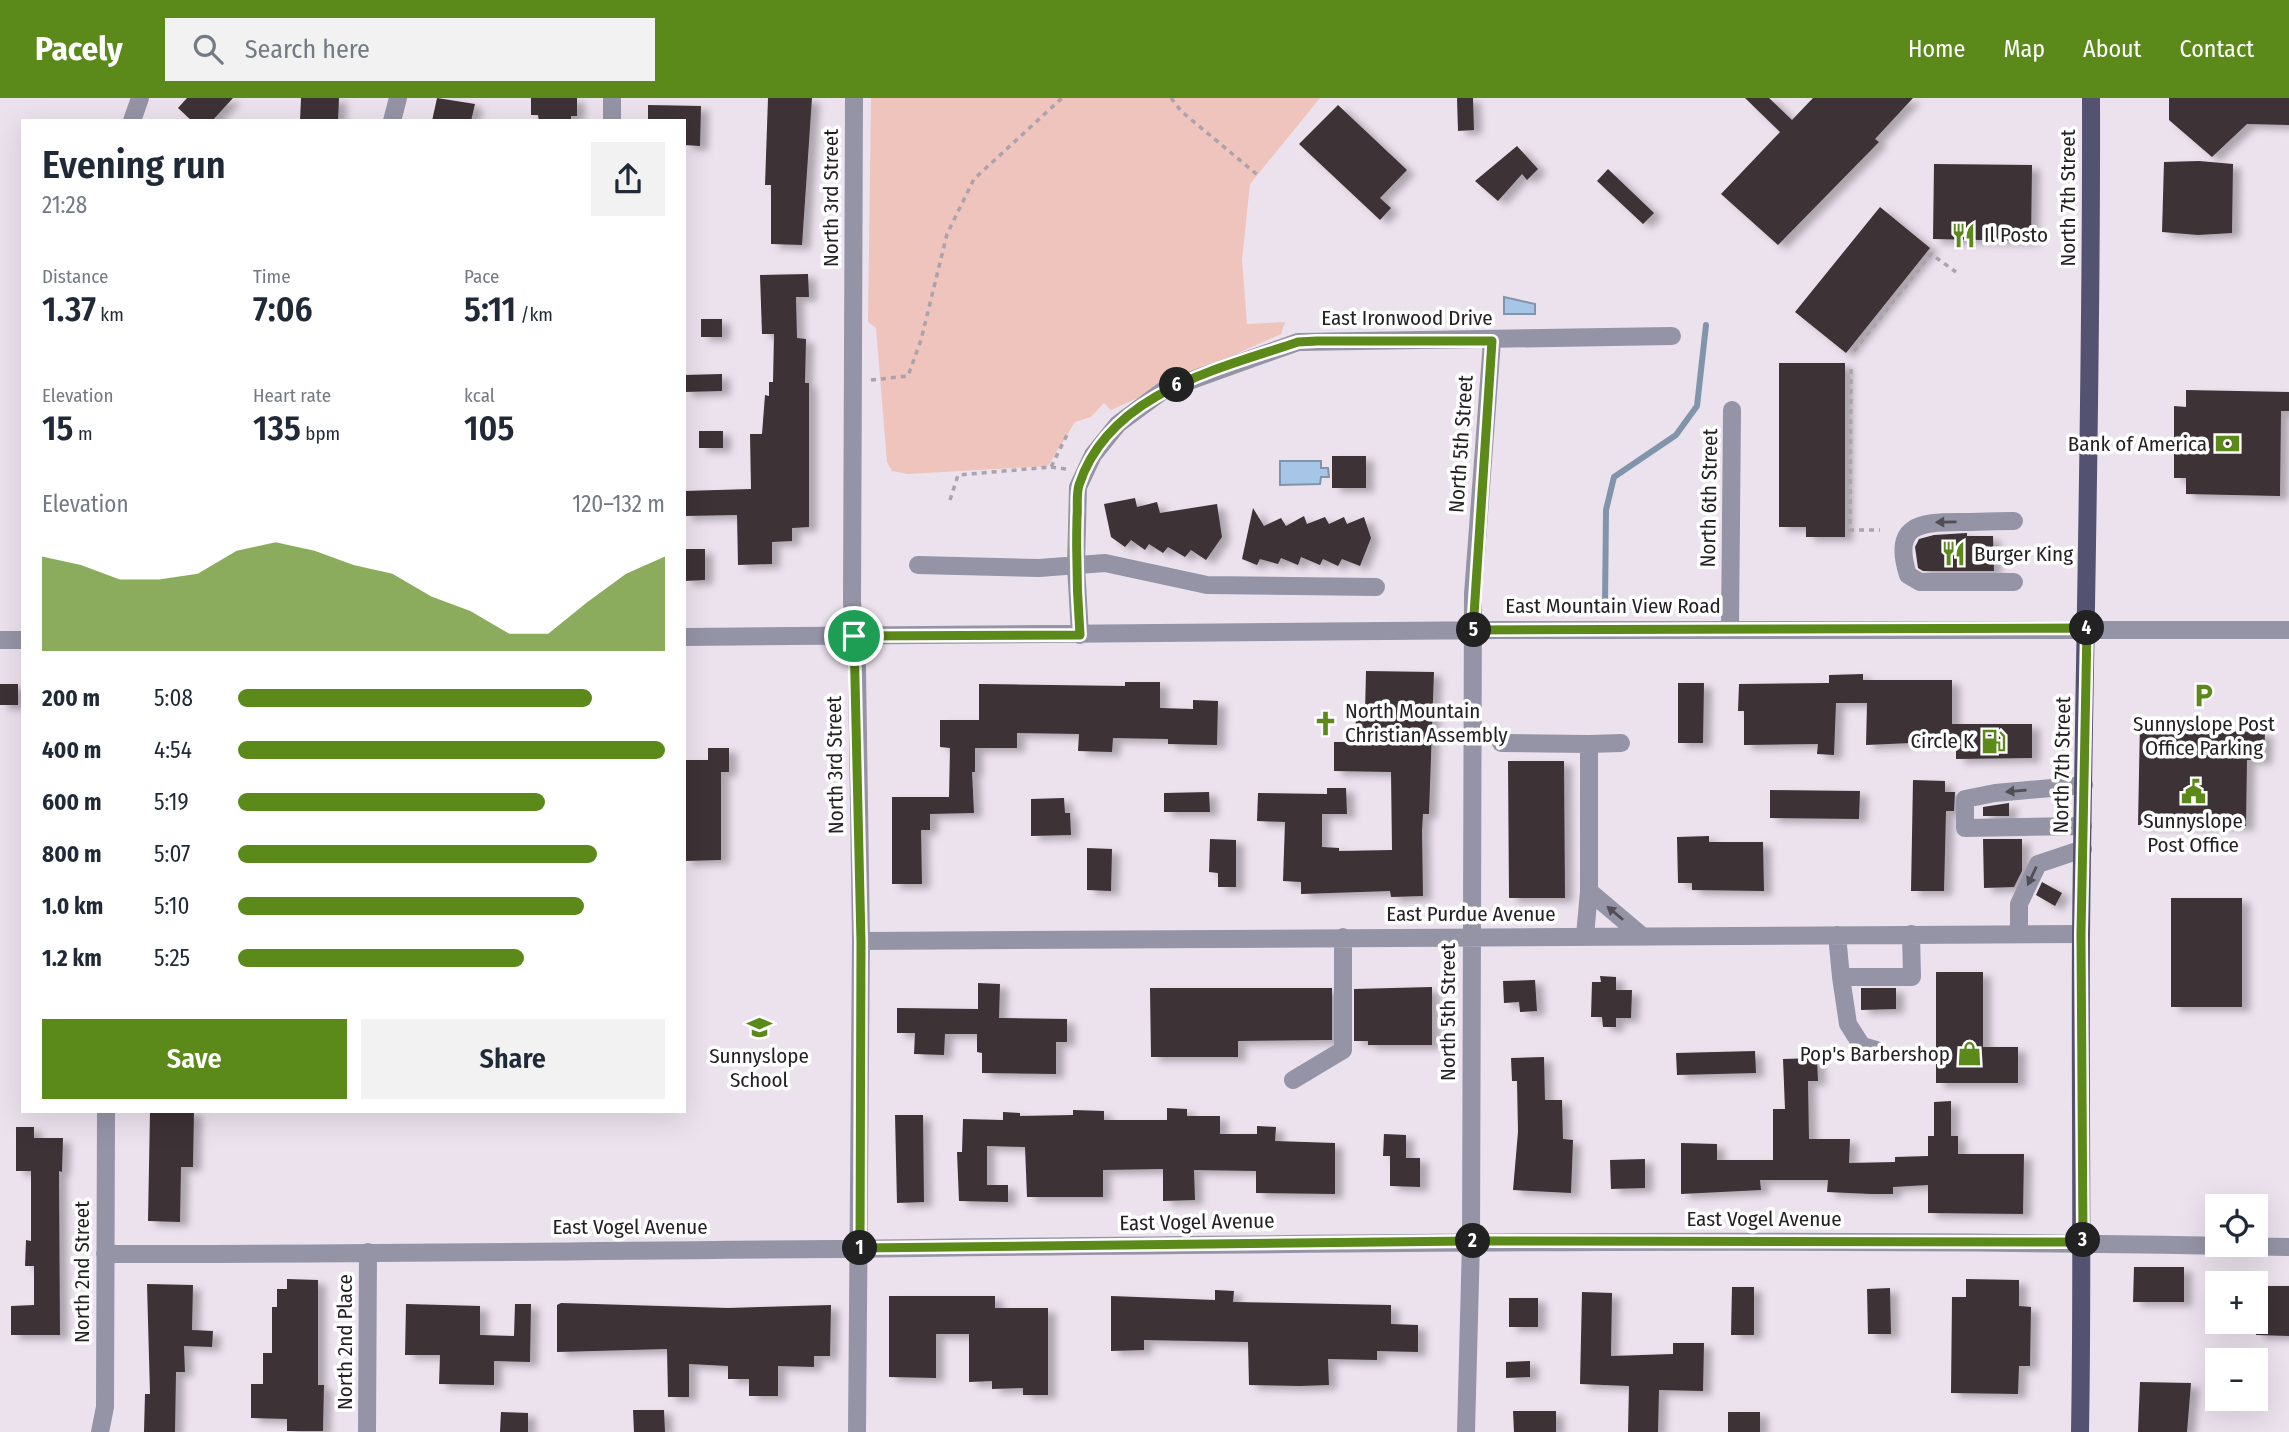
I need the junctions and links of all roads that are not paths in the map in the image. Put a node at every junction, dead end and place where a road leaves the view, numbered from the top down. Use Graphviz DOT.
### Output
graph roads {
  1 [pos="140,98"];
  2 [pos="398,98"];
  3 [pos="612,98"];
  4 [pos="854,98"];
  5 [pos="2091,98"];
  6 [pos="133,119"];
  7 [pos="393,119"];
  8 [pos="612,119"];
  9 [pos="1672,336"];
  10 [pos="1492,341"];
  11 [pos="1732,410"];
  12 [pos="2014,521"];
  13 [pos="918,565"];
  14 [pos="1076,566"];
  15 [pos="2014,582"];
  16 [pos="1376,587"];
  17 [pos="2087,628"];
  18 [pos="1730,629"];
  19 [pos="1473,630"];
  20 [pos="2289,630"];
  21 [pos="1080,635"];
  22 [pos="854,636"];
  23 [pos="686,637"];
  24 [pos="21,639"];
  25 [pos="0,640"];
  26 [pos="1501,743"];
  27 [pos="1621,743"];
  28 [pos="1589,744"];
  29 [pos="2084,785"];
  30 [pos="2084,826"];
  31 [pos="2083,849"];
  32 [pos="1589,891"];
  33 [pos="1911,934"];
  34 [pos="2019,934"];
  35 [pos="2081,934"];
  36 [pos="1642,935"];
  37 [pos="1837,935"];
  38 [pos="1471,936"];
  39 [pos="1585,936"];
  40 [pos="1343,937"];
  41 [pos="861,942"];
  42 [pos="1841,977"];
  43 [pos="1876,1050"];
  44 [pos="1293,1080"];
  45 [pos="106,1113"];
  46 [pos="1471,1241"];
  47 [pos="2083,1242"];
  48 [pos="2289,1247"];
  49 [pos="860,1248"];
  50 [pos="368,1252"];
  51 [pos="105,1254"];
  52 [pos="100,1432"];
  53 [pos="367,1432"];
  54 [pos="857,1432"];
  55 [pos="1466,1432"];
  56 [pos="2080,1432"];
  1 -- 6 [label="street"];
  2 -- 7 [label="street"];
  3 -- 8 [label="street"];
  4 -- 22 [label="street, North 3rd Street"];
  5 -- 17 [label="main road, North 7th Street"];
  9 -- 10 [label="street, East Ironwood Drive"];
  10 -- 14 [label="street, East Ironwood Drive"];
  10 -- 19 [label="street, North 5th Street"];
  11 -- 18 [label="street, North 6th Street"];
  12 -- 15 [label="street, one-way"];
  13 -- 14 [label="street"];
  14 -- 16 [label="street"];
  14 -- 21 [label="street, East Ironwood Drive"];
  17 -- 18 [label="street, East Mountain View Road"];
  17 -- 20 [label="street, East Mountain View Road"];
  17 -- 29 [label="main road, North 7th Street"];
  18 -- 19 [label="street, East Mountain View Road"];
  19 -- 21 [label="street, East Mountain View Road"];
  19 -- 38 [label="street, North 5th Street"];
  21 -- 22 [label="street, East Mountain View Road"];
  22 -- 23 [label="street, East Mountain View Road"];
  22 -- 41 [label="street, North 3rd Street"];
  24 -- 25 [label="street"];
  26 -- 28 [label="street"];
  27 -- 28 [label="street"];
  28 -- 32 [label="street"];
  29 -- 30 [label="main road, North 7th Street"];
  29 -- 30 [label="street, one-way"];
  30 -- 31 [label="main road, North 7th Street"];
  31 -- 34 [label="street, one-way"];
  31 -- 35 [label="main road, North 7th Street"];
  36 -- 32 [label="street, one-way"];
  32 -- 39 [label="street"];
  33 -- 34 [label="street, East Purdue Avenue"];
  33 -- 37 [label="street, East Purdue Avenue"];
  33 -- 42 [label="street"];
  34 -- 35 [label="street, East Purdue Avenue"];
  35 -- 47 [label="main road, North 7th Street"];
  36 -- 37 [label="street, East Purdue Avenue"];
  36 -- 39 [label="street, East Purdue Avenue"];
  37 -- 42 [label="street"];
  38 -- 39 [label="street, East Purdue Avenue"];
  38 -- 40 [label="street, East Purdue Avenue"];
  38 -- 46 [label="street, North 5th Street"];
  40 -- 41 [label="street, East Purdue Avenue"];
  40 -- 44 [label="street"];
  41 -- 49 [label="street, North 3rd Street"];
  42 -- 43 [label="street"];
  45 -- 51 [label="street, North 2nd Street"];
  46 -- 47 [label="street, East Vogel Avenue"];
  46 -- 49 [label="street, East Vogel Avenue"];
  46 -- 55 [label="street, North 5th Street"];
  47 -- 48 [label="street, East Vogel Avenue"];
  47 -- 56 [label="main road, North 7th Street"];
  49 -- 50 [label="street, East Vogel Avenue"];
  49 -- 54 [label="street, North 3rd Street"];
  50 -- 51 [label="street, East Vogel Avenue"];
  50 -- 53 [label="street, North 2nd Place"];
  51 -- 52 [label="street, North 2nd Street"];
}
